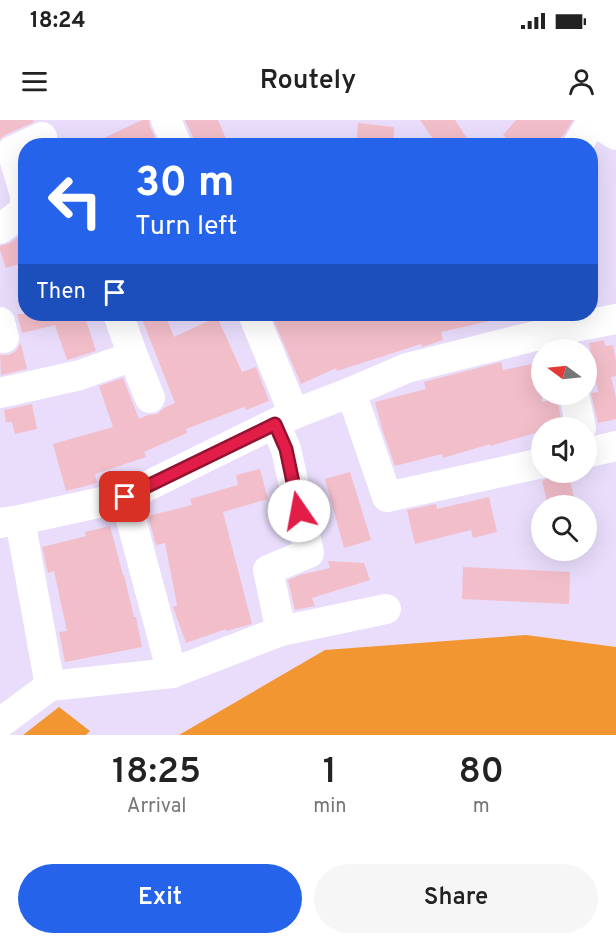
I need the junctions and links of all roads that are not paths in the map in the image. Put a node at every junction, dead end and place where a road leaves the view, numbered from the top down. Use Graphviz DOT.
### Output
graph roads {
  1 [pos="166,120"];
  2 [pos="582,129"];
  3 [pos="616,135"];
  4 [pos="174,138"];
  5 [pos="18,148"];
  6 [pos="18,171"];
  7 [pos="18,215"];
  8 [pos="0,229"];
  9 [pos="616,319"];
  10 [pos="120,321"];
  11 [pos="255,321"];
  12 [pos="560,331"];
  13 [pos="133,356"];
  14 [pos="351,392"];
  15 [pos="0,393"];
  16 [pos="150,398"];
  17 [pos="284,419"];
  18 [pos="616,446"];
  19 [pos="597,450"];
  20 [pos="531,465"];
  21 [pos="125,497"];
  22 [pos="10,522"];
  23 [pos="386,609"];
  24 [pos="281,631"];
  25 [pos="172,673"];
  26 [pos="50,686"];
  27 [pos="0,723"];
  1 -- 4 [label="street"];
  2 -- 3 [label="street"];
  5 -- 6 [label="street"];
  7 -- 8 [label="street"];
  9 -- 12 [label="street"];
  10 -- 13 [label="street"];
  11 -- 17 [label="street"];
  12 -- 14 [label="street"];
  13 -- 15 [label="street"];
  13 -- 16 [label="street"];
  14 -- 17 [label="street"];
  14 -- 20 [label="street"];
  17 -- 21 [label="street"];
  17 -- 24 [label="street"];
  18 -- 19 [label="street"];
  21 -- 22 [label="street"];
  21 -- 25 [label="street"];
  22 -- 26 [label="street"];
  23 -- 24 [label="street"];
  24 -- 25 [label="street"];
  25 -- 26 [label="street"];
  26 -- 27 [label="street"];
}
